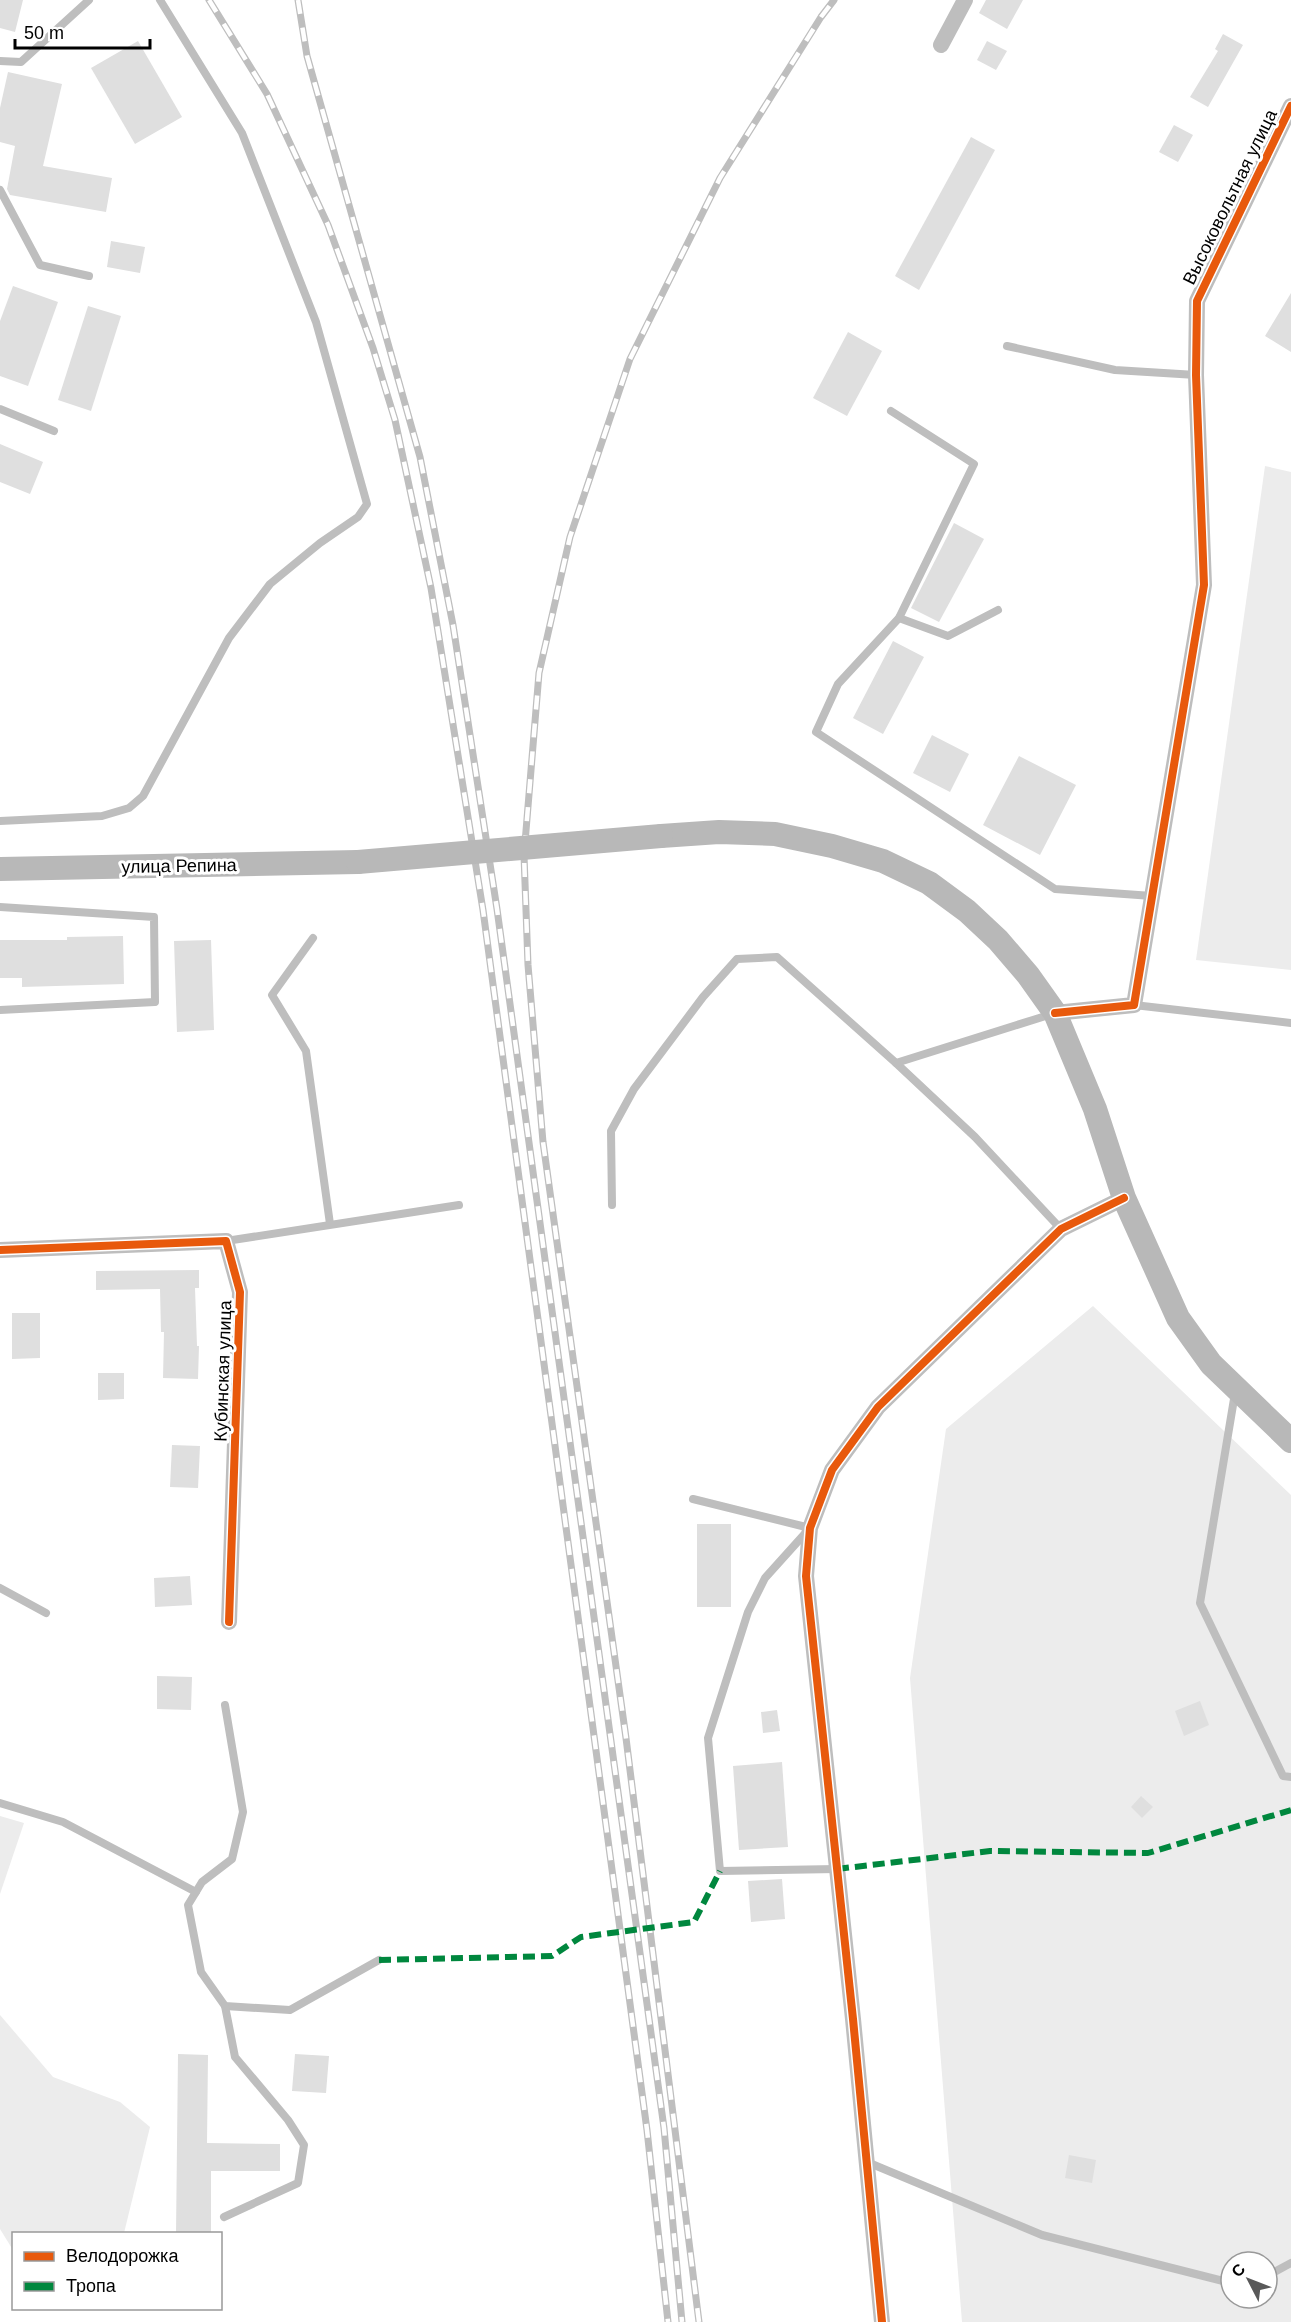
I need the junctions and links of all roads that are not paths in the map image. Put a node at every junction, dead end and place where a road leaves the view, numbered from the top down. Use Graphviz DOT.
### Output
graph roads {
  1 [pos="89,0"];
  2 [pos="160,0"];
  3 [pos="965,0"];
  4 [pos="941,45"];
  5 [pos="0,61"];
  6 [pos="1291,106"];
  7 [pos="0,190"];
  8 [pos="88,276"];
  9 [pos="1007,346"];
  10 [pos="1196,375"];
  11 [pos="0,409"];
  12 [pos="891,411"];
  13 [pos="54,431"];
  14 [pos="998,610"];
  15 [pos="899,618"];
  16 [pos="0,821"];
  17 [pos="0,869"];
  18 [pos="1152,896"];
  19 [pos="0,907"];
  20 [pos="313,938"];
  21 [pos="1134,1005"];
  22 [pos="0,1010"];
  23 [pos="1055,1013"];
  24 [pos="1291,1023"];
  25 [pos="896,1063"];
  26 [pos="1124,1198"];
  27 [pos="459,1205"];
  28 [pos="612,1205"];
  29 [pos="330,1224"];
  30 [pos="1061,1229"];
  31 [pos="226,1241"];
  32 [pos="0,1250"];
  33 [pos="1235,1389"];
  34 [pos="1291,1441"];
  35 [pos="693,1500"];
  36 [pos="810,1528"];
  37 [pos="0,1588"];
  38 [pos="46,1612"];
  39 [pos="230,1622"];
  40 [pos="225,1705"];
  41 [pos="1291,1777"];
  42 [pos="0,1803"];
  43 [pos="837,1869"];
  44 [pos="196,1892"];
  45 [pos="379,1960"];
  46 [pos="225,2006"];
  47 [pos="867,2162"];
  48 [pos="224,2217"];
  49 [pos="1219,2280"];
  50 [pos="882,2322"];
  1 -- 5 [label="lane"];
  2 -- 16 [label="lane"];
  3 -- 4 [label="street"];
  6 -- 10 [label="street, Высоковольтная улица"];
  7 -- 8 [label="lane"];
  9 -- 10 [label="lane"];
  10 -- 18 [label="street"];
  11 -- 13 [label="lane"];
  12 -- 15 [label="lane"];
  14 -- 15 [label="lane"];
  15 -- 18 [label="lane"];
  17 -- 23 [label="main road, улица Репина, bridge"];
  18 -- 21 [label="street"];
  19 -- 22 [label="lane"];
  20 -- 29 [label="lane"];
  21 -- 23 [label="street"];
  21 -- 24 [label="lane"];
  23 -- 25 [label="lane"];
  23 -- 26 [label="main road, улица Репина"];
  25 -- 28 [label="lane"];
  25 -- 30 [label="lane"];
  26 -- 30 [label="street"];
  26 -- 33 [label="main road, улица Репина"];
  27 -- 29 [label="lane"];
  29 -- 31 [label="lane"];
  30 -- 36 [label="street"];
  31 -- 32 [label="street"];
  31 -- 39 [label="street, Кубинская улица"];
  33 -- 34 [label="main road, улица Репина"];
  33 -- 41 [label="lane"];
  35 -- 36 [label="lane"];
  36 -- 43 [label="street"];
  36 -- 43 [label="lane"];
  37 -- 38 [label="lane"];
  40 -- 44 [label="lane"];
  42 -- 44 [label="lane"];
  43 -- 47 [label="street"];
  44 -- 46 [label="lane"];
  45 -- 46 [label="lane"];
  46 -- 48 [label="lane"];
  47 -- 49 [label="lane"];
  47 -- 50 [label="street"];
}
